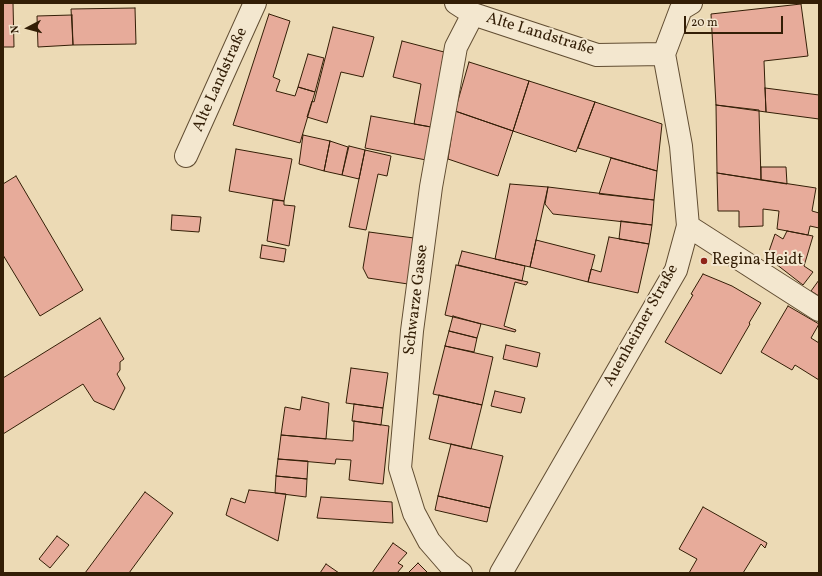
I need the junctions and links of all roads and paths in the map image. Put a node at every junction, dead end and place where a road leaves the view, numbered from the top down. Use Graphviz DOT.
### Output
graph roads {
  1 [pos="255,3"];
  2 [pos="684,5"];
  3 [pos="464,9"];
  4 [pos="664,54"];
  5 [pos="186,156"];
  6 [pos="688,226"];
  7 [pos="819,310"];
  8 [pos="461,573"];
  9 [pos="501,573"];
  1 -- 5 [label="street, Alte Landstraße"];
  2 -- 4 [label="street"];
  3 -- 4 [label="street, Alte Landstraße"];
  3 -- 8 [label="street, Schwarze Gasse"];
  4 -- 6 [label="street, Auenheimer Straße"];
  6 -- 7 [label="street"];
  6 -- 9 [label="street, Auenheimer Straße"];
}
